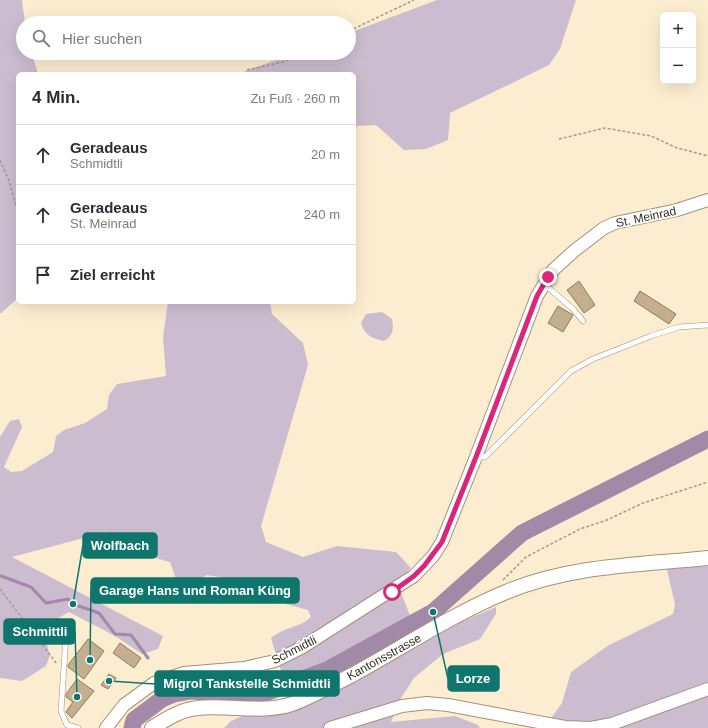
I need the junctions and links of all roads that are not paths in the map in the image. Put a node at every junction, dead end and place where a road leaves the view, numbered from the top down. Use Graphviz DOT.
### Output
graph roads {
  1 [pos="708,200"];
  2 [pos="543,283"];
  3 [pos="583,321"];
  4 [pos="708,325"];
  5 [pos="476,457"];
  6 [pos="708,558"];
  7 [pos="414,576"];
  8 [pos="66,636"];
  9 [pos="708,689"];
  10 [pos="78,728"];
  11 [pos="106,728"];
  12 [pos="152,728"];
  13 [pos="330,728"];
  1 -- 2 [label="street, St. Meinrad"];
  2 -- 3 [label="lane"];
  2 -- 5 [label="street, St. Meinrad"];
  4 -- 5 [label="lane"];
  5 -- 7 [label="street, St. Meinrad"];
  6 -- 12 [label="main road, Kantonsstrasse"];
  7 -- 11 [label="street, Schmidtli"];
  8 -- 10 [label="lane"];
  9 -- 13 [label="street"];
}
